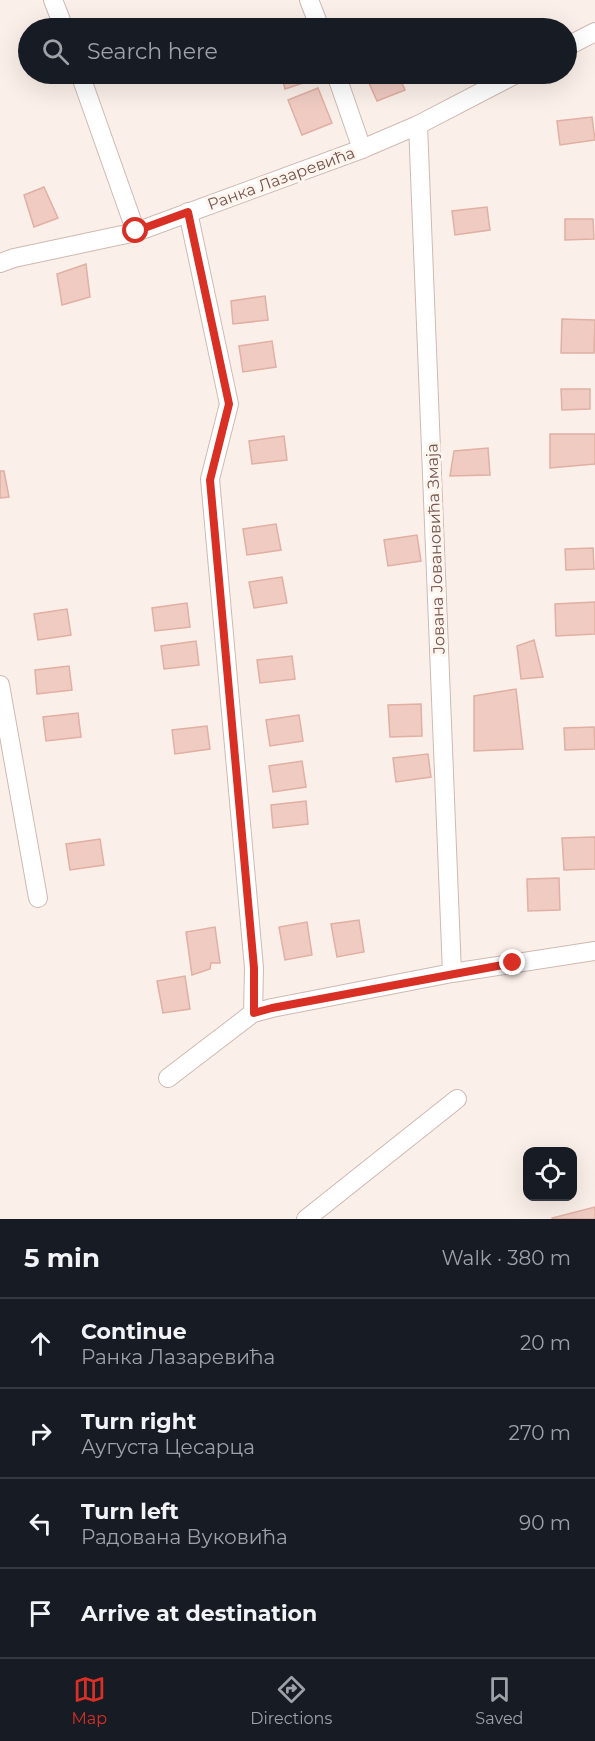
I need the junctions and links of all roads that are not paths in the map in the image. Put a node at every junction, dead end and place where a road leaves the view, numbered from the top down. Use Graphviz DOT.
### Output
graph roads {
  1 [pos="53,0"];
  2 [pos="309,0"];
  3 [pos="60,18"];
  4 [pos="316,18"];
  5 [pos="595,32"];
  6 [pos="577,42"];
  7 [pos="84,84"];
  8 [pos="339,84"];
  9 [pos="497,84"];
  10 [pos="418,125"];
  11 [pos="362,149"];
  12 [pos="188,212"];
  13 [pos="136,231"];
  14 [pos="0,263"];
  15 [pos="0,685"];
  16 [pos="38,898"];
  17 [pos="595,951"];
  18 [pos="452,973"];
  19 [pos="254,1013"];
  20 [pos="168,1078"];
  21 [pos="457,1099"];
  22 [pos="306,1219"];
  1 -- 3 [label="street"];
  2 -- 4 [label="street"];
  5 -- 6 [label="street"];
  7 -- 13 [label="street"];
  8 -- 11 [label="street"];
  9 -- 10 [label="street, Ранка Лазаревића"];
  10 -- 11 [label="street, Ранка Лазаревића"];
  10 -- 18 [label="street, Јована Јовановића Змаја"];
  11 -- 12 [label="street, Ранка Лазаревића"];
  12 -- 13 [label="street, Ранка Лазаревића"];
  12 -- 19 [label="street"];
  13 -- 14 [label="street, Ранка Лазаревића"];
  15 -- 16 [label="street"];
  17 -- 18 [label="street"];
  18 -- 19 [label="street"];
  19 -- 20 [label="street"];
  21 -- 22 [label="street"];
}
